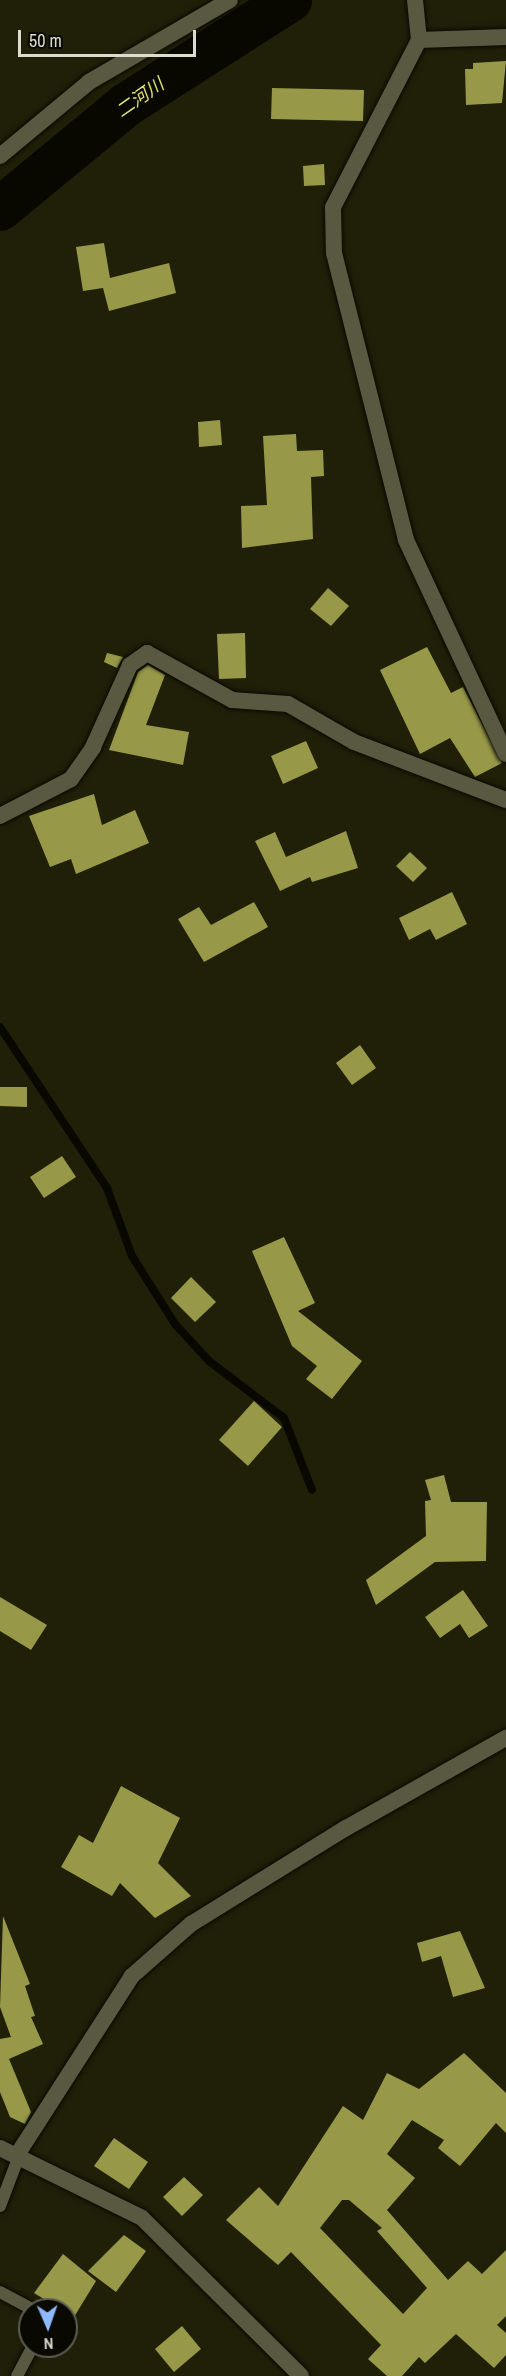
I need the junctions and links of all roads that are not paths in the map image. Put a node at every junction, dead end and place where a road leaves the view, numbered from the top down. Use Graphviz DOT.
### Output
graph roads {
  1 [pos="230,0"];
  2 [pos="415,0"];
  3 [pos="506,37"];
  4 [pos="419,40"];
  5 [pos="0,156"];
  6 [pos="506,754"];
  7 [pos="506,800"];
  8 [pos="0,816"];
  9 [pos="506,1738"];
  10 [pos="0,2148"];
  11 [pos="18,2155"];
  12 [pos="0,2206"];
  13 [pos="0,2292"];
  14 [pos="18,2302"];
  15 [pos="27,2358"];
  16 [pos="17,2376"];
  17 [pos="301,2376"];
  1 -- 5 [label="street"];
  2 -- 4 [label="street"];
  3 -- 4 [label="street"];
  4 -- 6 [label="street"];
  7 -- 8 [label="street"];
  9 -- 11 [label="street"];
  10 -- 11 [label="street"];
  11 -- 12 [label="lane"];
  11 -- 17 [label="street"];
  13 -- 14 [label="lane"];
  15 -- 16 [label="lane"];
}
